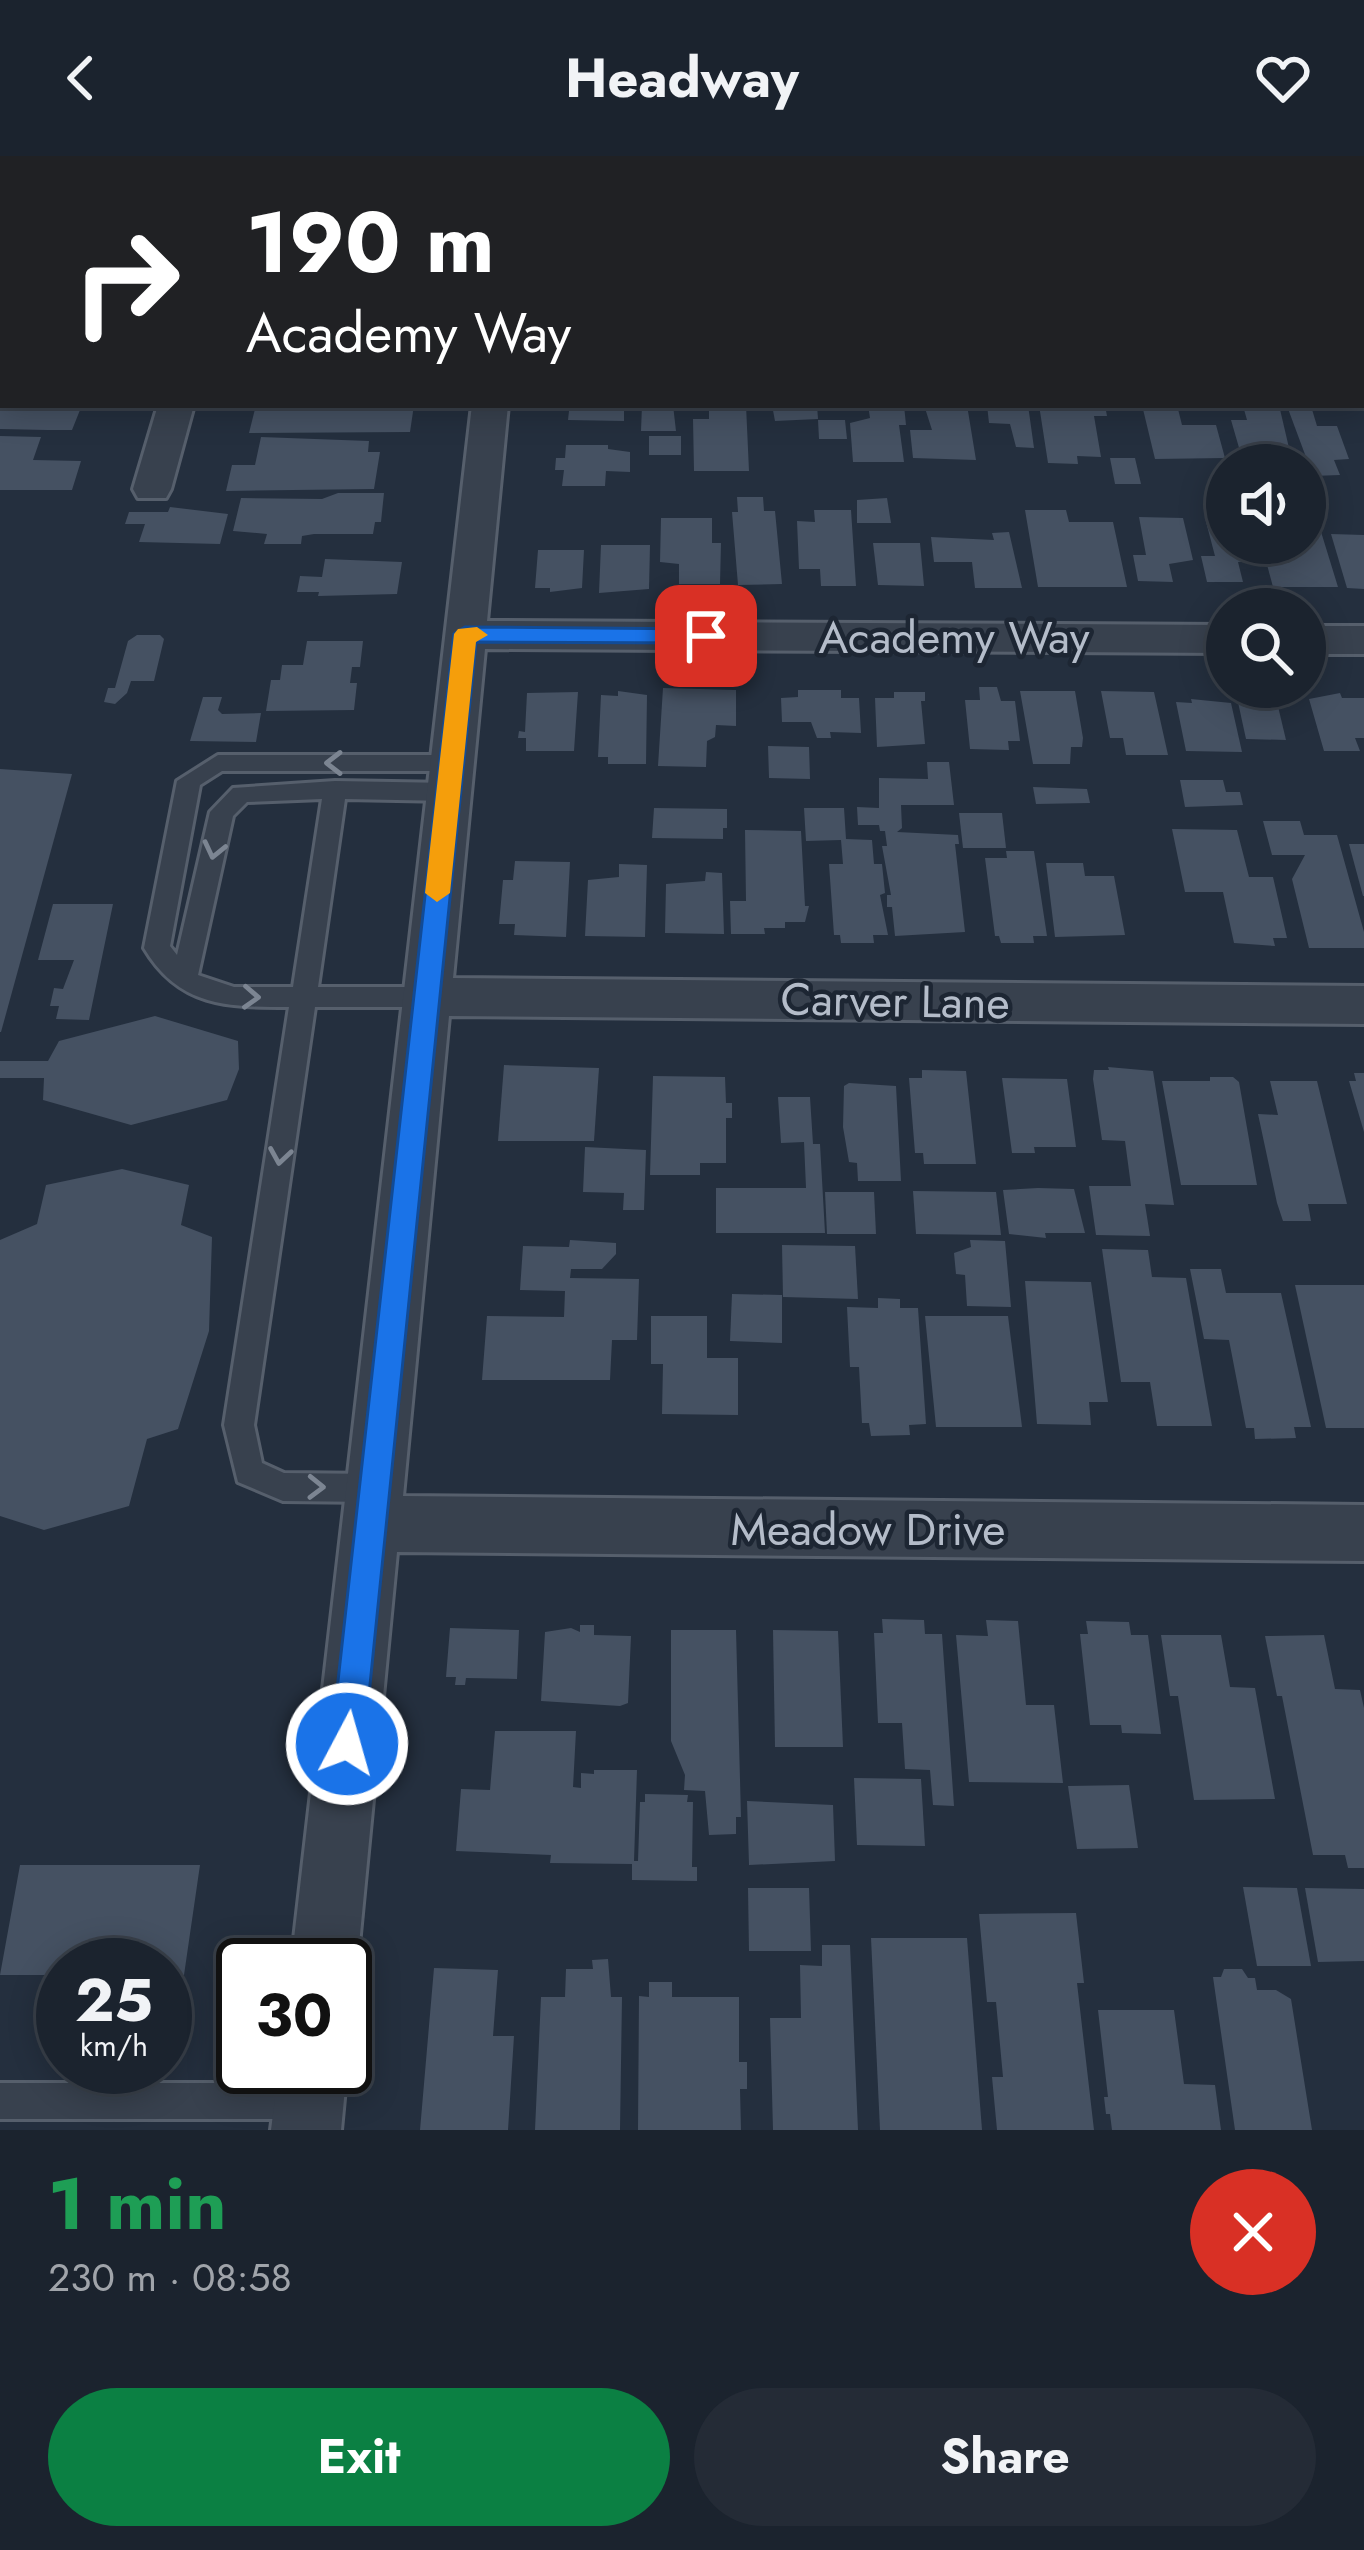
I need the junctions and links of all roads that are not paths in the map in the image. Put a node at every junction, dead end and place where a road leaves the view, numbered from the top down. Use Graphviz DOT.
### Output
graph roads {
  1 [pos="175,408"];
  2 [pos="490,408"];
  3 [pos="152,489"];
  4 [pos="465,634"];
  5 [pos="1206,639"];
  6 [pos="1326,640"];
  7 [pos="1364,640"];
  8 [pos="450,777"];
  9 [pos="335,790"];
  10 [pos="184,981"];
  11 [pos="425,997"];
  12 [pos="304,999"];
  13 [pos="1364,1005"];
  14 [pos="373,1506"];
  15 [pos="1364,1533"];
  16 [pos="327,1938"];
  17 [pos="310,2099"];
  18 [pos="0,2102"];
  1 -- 3 [label="street"];
  2 -- 4 [label="street"];
  4 -- 5 [label="street, Academy Way"];
  4 -- 8 [label="street"];
  6 -- 7 [label="street"];
  8 -- 9 [label="lane"];
  8 -- 10 [label="lane, one-way"];
  8 -- 11 [label="street"];
  9 -- 10 [label="lane, one-way"];
  9 -- 12 [label="lane"];
  10 -- 12 [label="lane, one-way"];
  11 -- 12 [label="lane"];
  11 -- 13 [label="street, Carver Lane"];
  11 -- 14 [label="street"];
  12 -- 14 [label="lane, one-way"];
  14 -- 15 [label="street, Meadow Drive"];
  14 -- 16 [label="street"];
  17 -- 18 [label="lane"];
}
